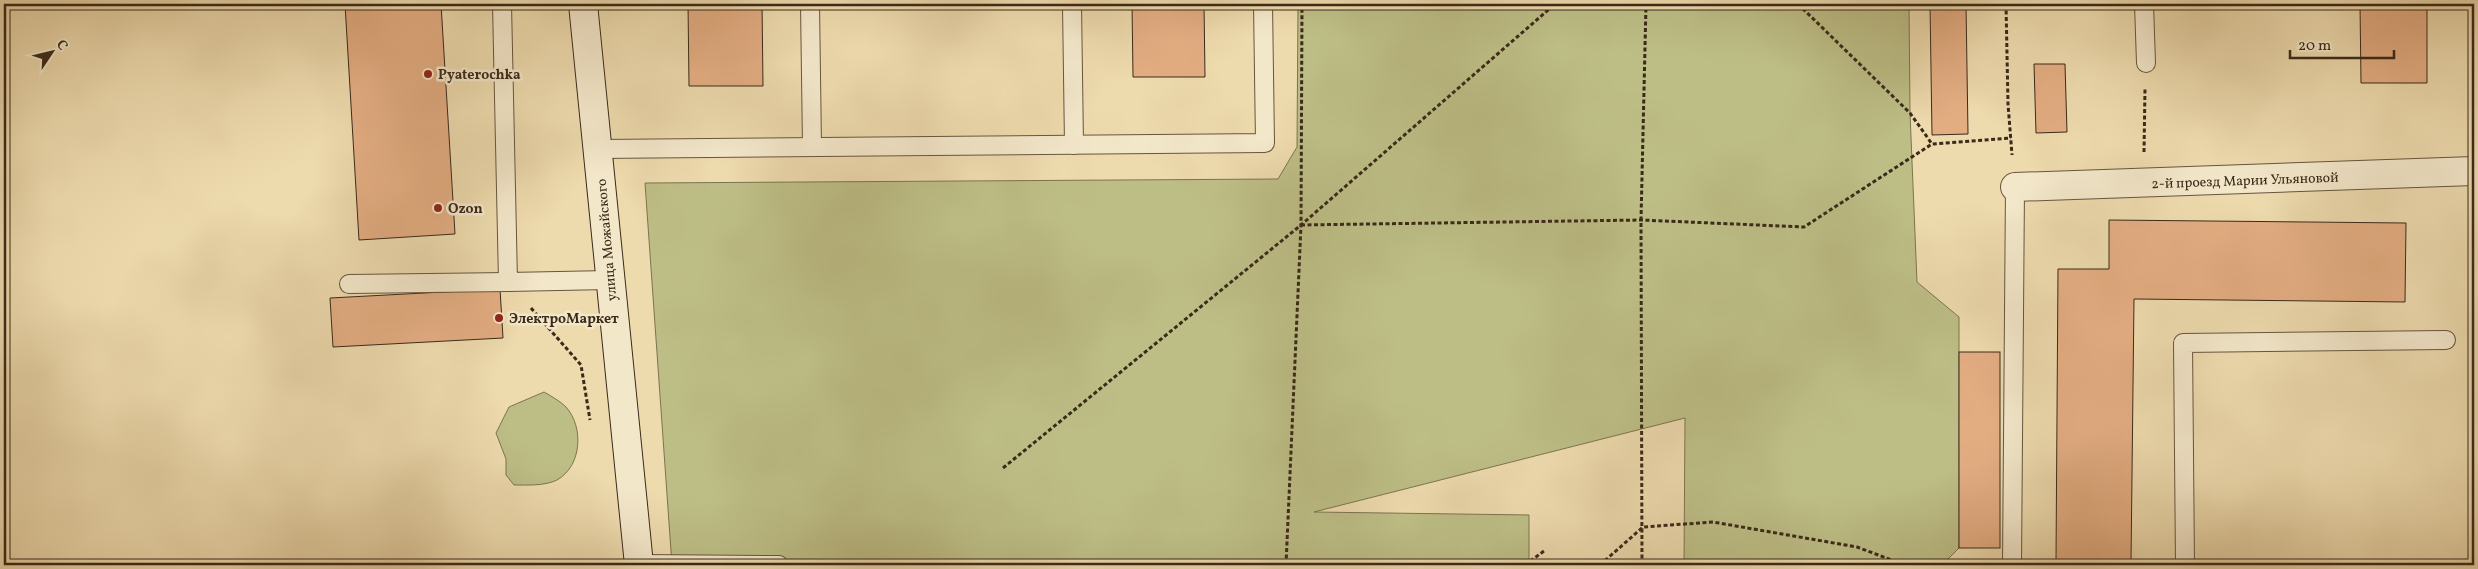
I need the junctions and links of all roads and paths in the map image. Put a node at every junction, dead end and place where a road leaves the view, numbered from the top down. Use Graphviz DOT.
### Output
graph roads {
  1 [pos="502,4"];
  2 [pos="583,4"];
  3 [pos="810,4"];
  4 [pos="1072,4"];
  5 [pos="1263,4"];
  6 [pos="1302,4"];
  7 [pos="1554,4"];
  8 [pos="1646,4"];
  9 [pos="1798,4"];
  10 [pos="2006,4"];
  11 [pos="2144,4"];
  12 [pos="2146,63"];
  13 [pos="2011,138"];
  14 [pos="1074,144"];
  15 [pos="1932,144"];
  16 [pos="812,147"];
  17 [pos="598,149"];
  18 [pos="2474,171"];
  19 [pos="2144,184"];
  20 [pos="2015,187"];
  21 [pos="1641,220"];
  22 [pos="1301,225"];
  23 [pos="609,280"];
  24 [pos="508,282"];
  25 [pos="349,284"];
  26 [pos="2446,340"];
  27 [pos="590,422"];
  28 [pos="1003,468"];
  29 [pos="1643,526"];
  30 [pos="1544,551"];
  31 [pos="639,564"];
  32 [pos="779,565"];
  33 [pos="1286,565"];
  34 [pos="1526,565"];
  35 [pos="1600,565"];
  36 [pos="1642,565"];
  37 [pos="1905,565"];
  38 [pos="2012,565"];
  39 [pos="2185,565"];
  1 -- 24 [label="lane"];
  2 -- 17 [label="main road, улица Можайского"];
  3 -- 16 [label="lane"];
  4 -- 14 [label="lane"];
  5 -- 14 [label="lane"];
  6 -- 22 [label="path"];
  7 -- 22 [label="path"];
  8 -- 21 [label="path"];
  9 -- 15 [label="path"];
  10 -- 13 [label="path"];
  11 -- 12 [label="lane"];
  12 -- 19 [label="path"];
  13 -- 15 [label="path"];
  13 -- 20 [label="path"];
  14 -- 16 [label="lane"];
  15 -- 21 [label="path"];
  16 -- 17 [label="lane"];
  17 -- 23 [label="main road, улица Можайского"];
  18 -- 19 [label="main road, 2-й проезд Марии Ульяновой"];
  19 -- 20 [label="main road, 2-й проезд Марии Ульяновой"];
  20 -- 38 [label="lane"];
  21 -- 22 [label="path"];
  21 -- 29 [label="path"];
  22 -- 28 [label="path"];
  22 -- 33 [label="path"];
  23 -- 24 [label="lane"];
  23 -- 31 [label="main road, улица Можайского"];
  24 -- 25 [label="lane"];
  24 -- 27 [label="path"];
  26 -- 39 [label="lane"];
  29 -- 35 [label="path"];
  29 -- 36 [label="path"];
  29 -- 37 [label="path"];
  30 -- 34 [label="path"];
  31 -- 32 [label="lane"];
}
